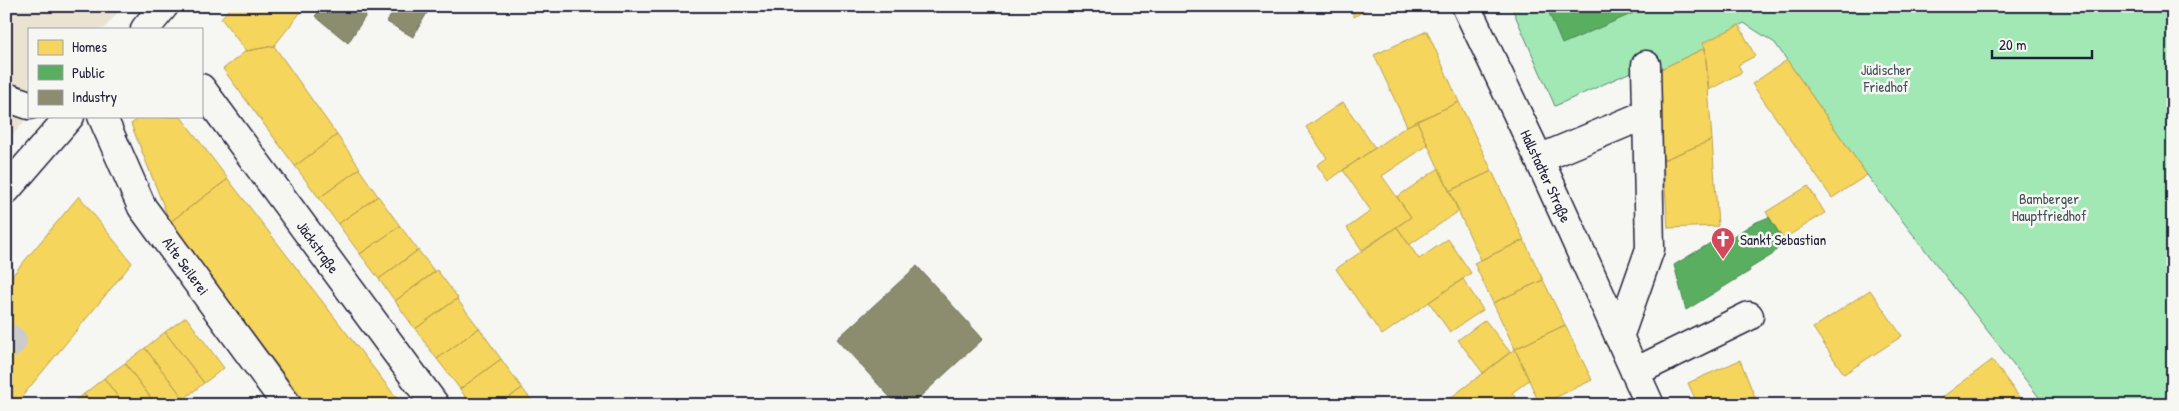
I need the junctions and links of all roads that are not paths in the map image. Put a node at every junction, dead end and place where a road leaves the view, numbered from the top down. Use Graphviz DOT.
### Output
graph roads {
  1 [pos="1469,11"];
  2 [pos="1646,65"];
  3 [pos="202,89"];
  4 [pos="6,97"];
  5 [pos="28,105"];
  6 [pos="1647,114"];
  7 [pos="65,118"];
  8 [pos="103,118"];
  9 [pos="1539,159"];
  10 [pos="6,190"];
  11 [pos="1749,316"];
  12 [pos="1619,337"];
  13 [pos="1635,372"];
  14 [pos="287,405"];
  15 [pos="435,405"];
  16 [pos="1650,405"];
  1 -- 9 [label="street, Hallstadter Straße"];
  2 -- 6 [label="street"];
  3 -- 15 [label="street, Jäckstraße"];
  4 -- 5 [label="street"];
  6 -- 9 [label="street"];
  6 -- 12 [label="street"];
  7 -- 10 [label="street"];
  8 -- 14 [label="street, Alte Seilerei"];
  9 -- 12 [label="street, Hallstadter Straße"];
  11 -- 13 [label="street"];
  12 -- 13 [label="street, Hallstadter Straße"];
  13 -- 16 [label="street, Hallstadter Straße"];
}
